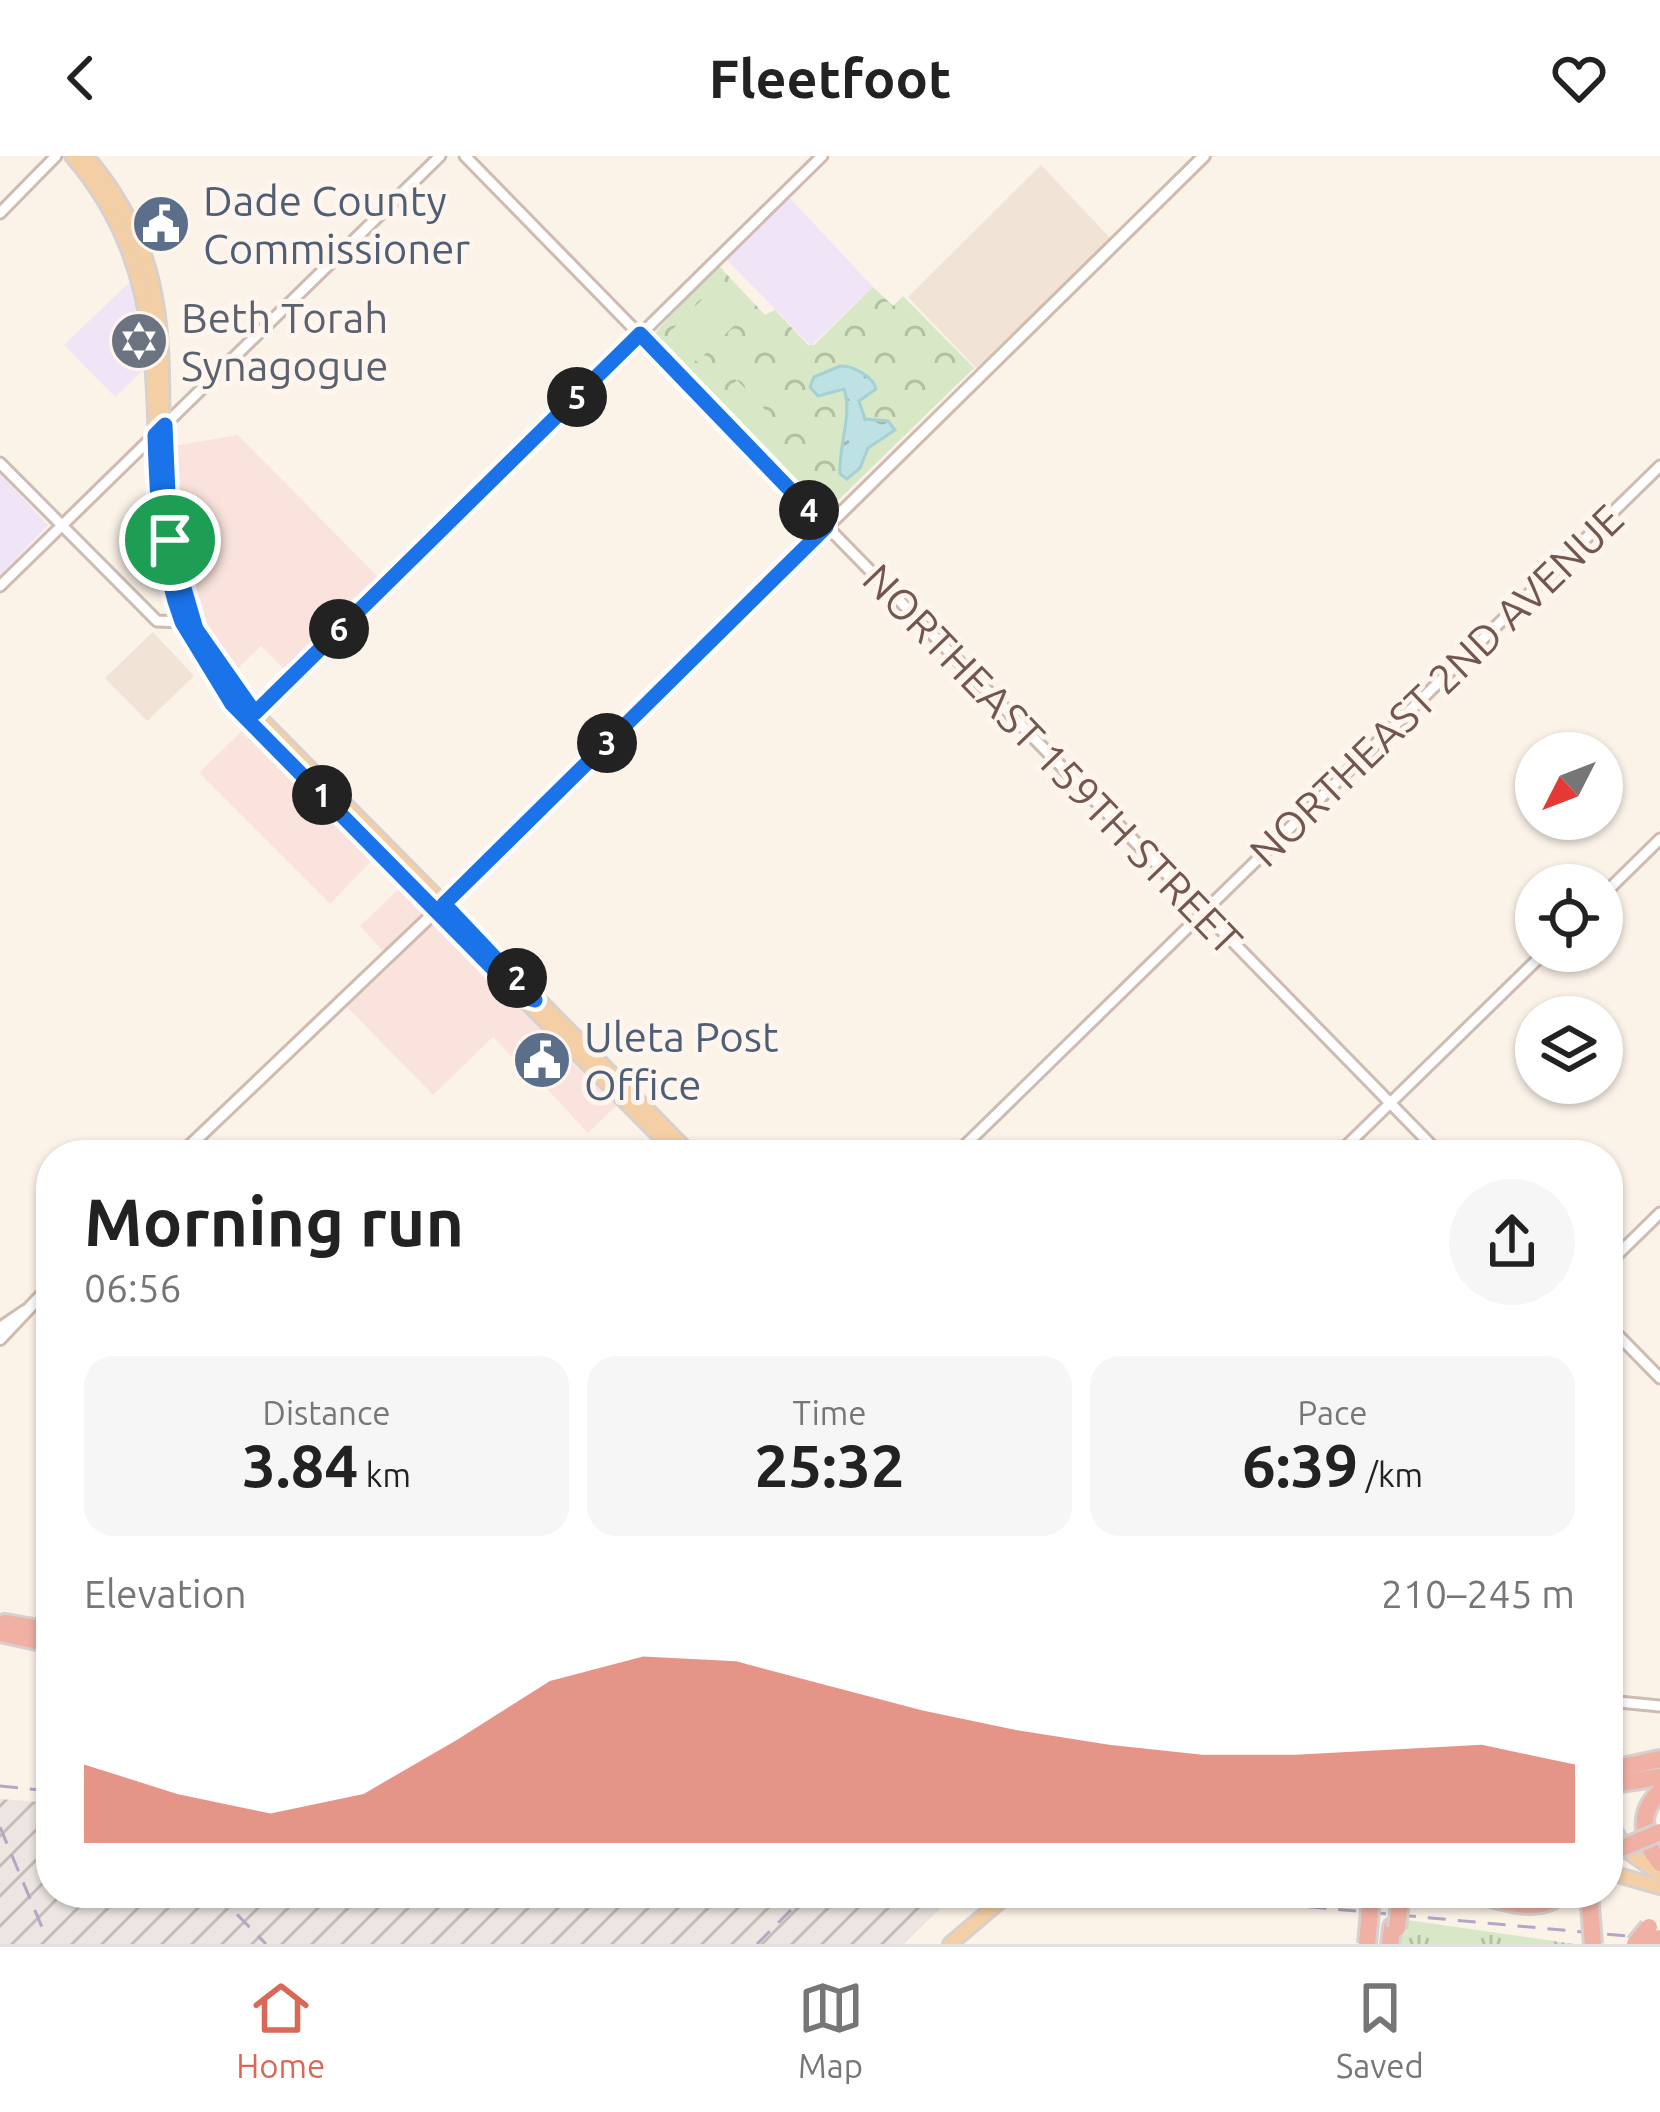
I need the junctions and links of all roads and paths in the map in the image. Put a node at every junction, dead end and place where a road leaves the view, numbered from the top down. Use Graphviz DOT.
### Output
graph roads {
  1 [pos="56,156"];
  2 [pos="72,156"];
  3 [pos="86,156"];
  4 [pos="440,156"];
  5 [pos="465,156"];
  6 [pos="822,156"];
  7 [pos="1204,156"];
  8 [pos="0,212"];
  9 [pos="142,263"];
  10 [pos="640,334"];
  11 [pos="164,402"];
  12 [pos="184,407"];
  13 [pos="160,430"];
  14 [pos="136,454"];
  15 [pos="156,460"];
  16 [pos="0,463"];
  17 [pos="1660,466"];
  18 [pos="62,526"];
  19 [pos="826,527"];
  20 [pos="0,586"];
  21 [pos="189,626"];
  22 [pos="252,717"];
  23 [pos="343,812"];
  24 [pos="1660,839"];
  25 [pos="1623,875"];
  26 [pos="440,908"];
  27 [pos="1203,913"];
  28 [pos="1524,972"];
  29 [pos="530,1000"];
  30 [pos="624,1096"];
  31 [pos="1390,1103"];
  32 [pos="202,1138"];
  33 [pos="199,1140"];
  34 [pos="664,1140"];
  35 [pos="677,1140"];
  36 [pos="970,1140"];
  37 [pos="1352,1140"];
  38 [pos="1426,1140"];
  39 [pos="1660,1213"];
  40 [pos="1623,1249"];
  41 [pos="36,1300"];
  42 [pos="25,1311"];
  43 [pos="0,1328"];
  44 [pos="0,1339"];
  45 [pos="1623,1340"];
  46 [pos="1660,1378"];
  47 [pos="0,1630"];
  48 [pos="36,1638"];
  49 [pos="1623,1703"];
  50 [pos="1660,1706"];
  51 [pos="1660,1748"];
  52 [pos="1623,1754"];
  53 [pos="1660,1759"];
  54 [pos="1623,1767"];
  55 [pos="1660,1777"];
  56 [pos="1623,1783"];
  57 [pos="1660,1792"];
  58 [pos="1660,1836"];
  59 [pos="1623,1843"];
  60 [pos="1623,1852"];
  61 [pos="1660,1863"];
  62 [pos="1660,1874"];
  63 [pos="1623,1876"];
  64 [pos="1660,1887"];
  65 [pos="981,1908"];
  66 [pos="983,1908"];
  67 [pos="1369,1908"];
  68 [pos="1590,1908"];
  69 [pos="1656,1931"];
  70 [pos="939,1944"];
  71 [pos="950,1944"];
  72 [pos="1367,1944"];
  73 [pos="1593,1944"];
  74 [pos="1635,1944"];
  1 -- 8 [label="street"];
  2 -- 9 [label="main road"];
  3 -- 9 [label="main road"];
  4 -- 12 [label="street"];
  5 -- 10 [label="street, NORTHEAST 159TH STREET"];
  6 -- 10 [label="street"];
  7 -- 19 [label="main road"];
  9 -- 11 [label="main road"];
  9 -- 13 [label="main road"];
  10 -- 19 [label="street, NORTHEAST 159TH STREET"];
  10 -- 22 [label="street"];
  11 -- 12 [label="main road"];
  11 -- 13 [label="main road"];
  12 -- 13 [label="street"];
  13 -- 14 [label="street"];
  13 -- 15 [label="main road"];
  13 -- 21 [label="main road"];
  14 -- 15 [label="main road"];
  14 -- 18 [label="street"];
  15 -- 21 [label="main road"];
  16 -- 18 [label="street"];
  17 -- 27 [label="street, NORTHEAST 2ND AVENUE"];
  18 -- 20 [label="street"];
  18 -- 21 [label="street"];
  19 -- 26 [label="main road"];
  19 -- 27 [label="street, NORTHEAST 159TH STREET"];
  21 -- 22 [label="main road"];
  22 -- 23 [label="main road"];
  23 -- 26 [label="main road"];
  23 -- 26 [label="main road"];
  24 -- 25 [label="street"];
  26 -- 29 [label="main road"];
  26 -- 32 [label="main road"];
  27 -- 31 [label="street, NORTHEAST 159TH STREET"];
  27 -- 36 [label="street, NORTHEAST 2ND AVENUE"];
  28 -- 31 [label="street"];
  29 -- 30 [label="main road"];
  29 -- 30 [label="main road"];
  30 -- 34 [label="main road"];
  30 -- 35 [label="main road"];
  31 -- 37 [label="street"];
  31 -- 38 [label="street, NORTHEAST 159TH STREET"];
  32 -- 33 [label="main road"];
  39 -- 40 [label="street"];
  41 -- 42 [label="main road"];
  42 -- 43 [label="main road"];
  42 -- 44 [label="main road"];
  45 -- 46 [label="street"];
  47 -- 48 [label="highway"];
  49 -- 50 [label="street"];
  51 -- 52 [label="highway"];
  53 -- 54 [label="highway"];
  55 -- 56 [label="highway"];
  57 -- 61 [label="highway"];
  58 -- 60 [label="highway, bridge"];
  59 -- 62 [label="main road"];
  63 -- 64 [label="main road"];
  65 -- 70 [label="main road"];
  66 -- 71 [label="main road"];
  67 -- 72 [label="highway, bridge"];
  68 -- 73 [label="highway, bridge"];
  69 -- 74 [label="highway, bridge"];
}
